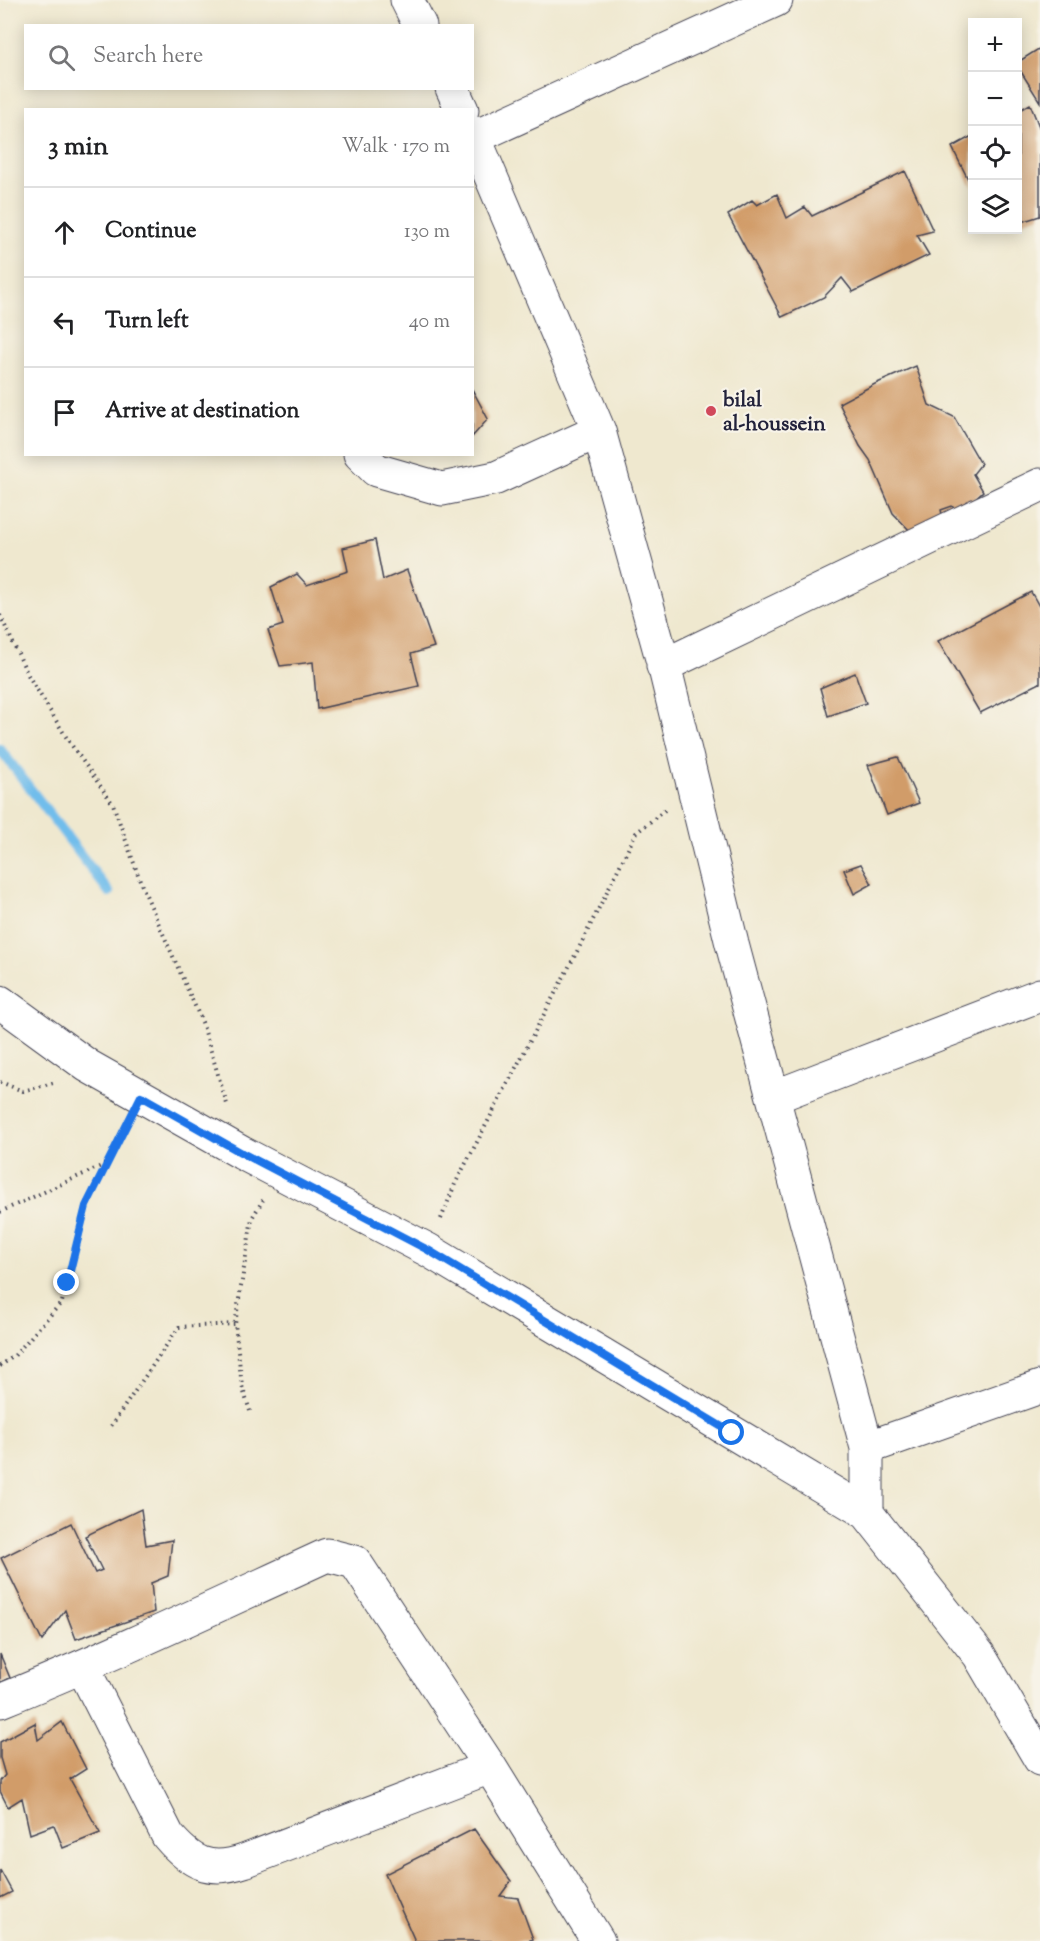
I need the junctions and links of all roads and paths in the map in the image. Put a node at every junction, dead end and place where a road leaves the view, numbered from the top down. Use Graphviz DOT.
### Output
graph roads {
  1 [pos="407,0"];
  2 [pos="776,0"];
  3 [pos="419,24"];
  4 [pos="453,90"];
  5 [pos="461,108"];
  6 [pos="474,124"];
  7 [pos="474,135"];
  8 [pos="599,431"];
  9 [pos="362,456"];
  10 [pos="1040,485"];
  11 [pos="0,615"];
  12 [pos="663,666"];
  13 [pos="694,788"];
  14 [pos="1040,995"];
  15 [pos="0,1002"];
  16 [pos="141,1096"];
  17 [pos="774,1097"];
  18 [pos="242,1153"];
  19 [pos="108,1163"];
  20 [pos="282,1172"];
  21 [pos="0,1212"];
  22 [pos="428,1250"];
  23 [pos="235,1324"];
  24 [pos="0,1366"];
  25 [pos="1040,1387"];
  26 [pos="250,1412"];
  27 [pos="111,1426"];
  28 [pos="867,1448"];
  29 [pos="867,1514"];
  30 [pos="83,1668"];
  31 [pos="0,1701"];
  32 [pos="1040,1759"];
  33 [pos="490,1767"];
  34 [pos="598,1941"];
  1 -- 3 [label="street"];
  2 -- 6 [label="street"];
  4 -- 5 [label="street"];
  7 -- 8 [label="street"];
  8 -- 9 [label="street"];
  8 -- 12 [label="street"];
  10 -- 12 [label="street"];
  11 -- 18 [label="path"];
  12 -- 13 [label="street"];
  13 -- 17 [label="street"];
  13 -- 22 [label="path"];
  14 -- 17 [label="street"];
  15 -- 16 [label="street"];
  16 -- 18 [label="street"];
  16 -- 19 [label="path"];
  17 -- 28 [label="street"];
  18 -- 20 [label="street"];
  19 -- 21 [label="path"];
  19 -- 24 [label="path"];
  20 -- 22 [label="street"];
  20 -- 23 [label="path"];
  22 -- 29 [label="street"];
  23 -- 26 [label="path"];
  23 -- 27 [label="path"];
  25 -- 28 [label="street"];
  28 -- 29 [label="street"];
  29 -- 32 [label="street"];
  30 -- 31 [label="street"];
  30 -- 33 [label="street"];
  30 -- 33 [label="street"];
  33 -- 34 [label="street"];
}
